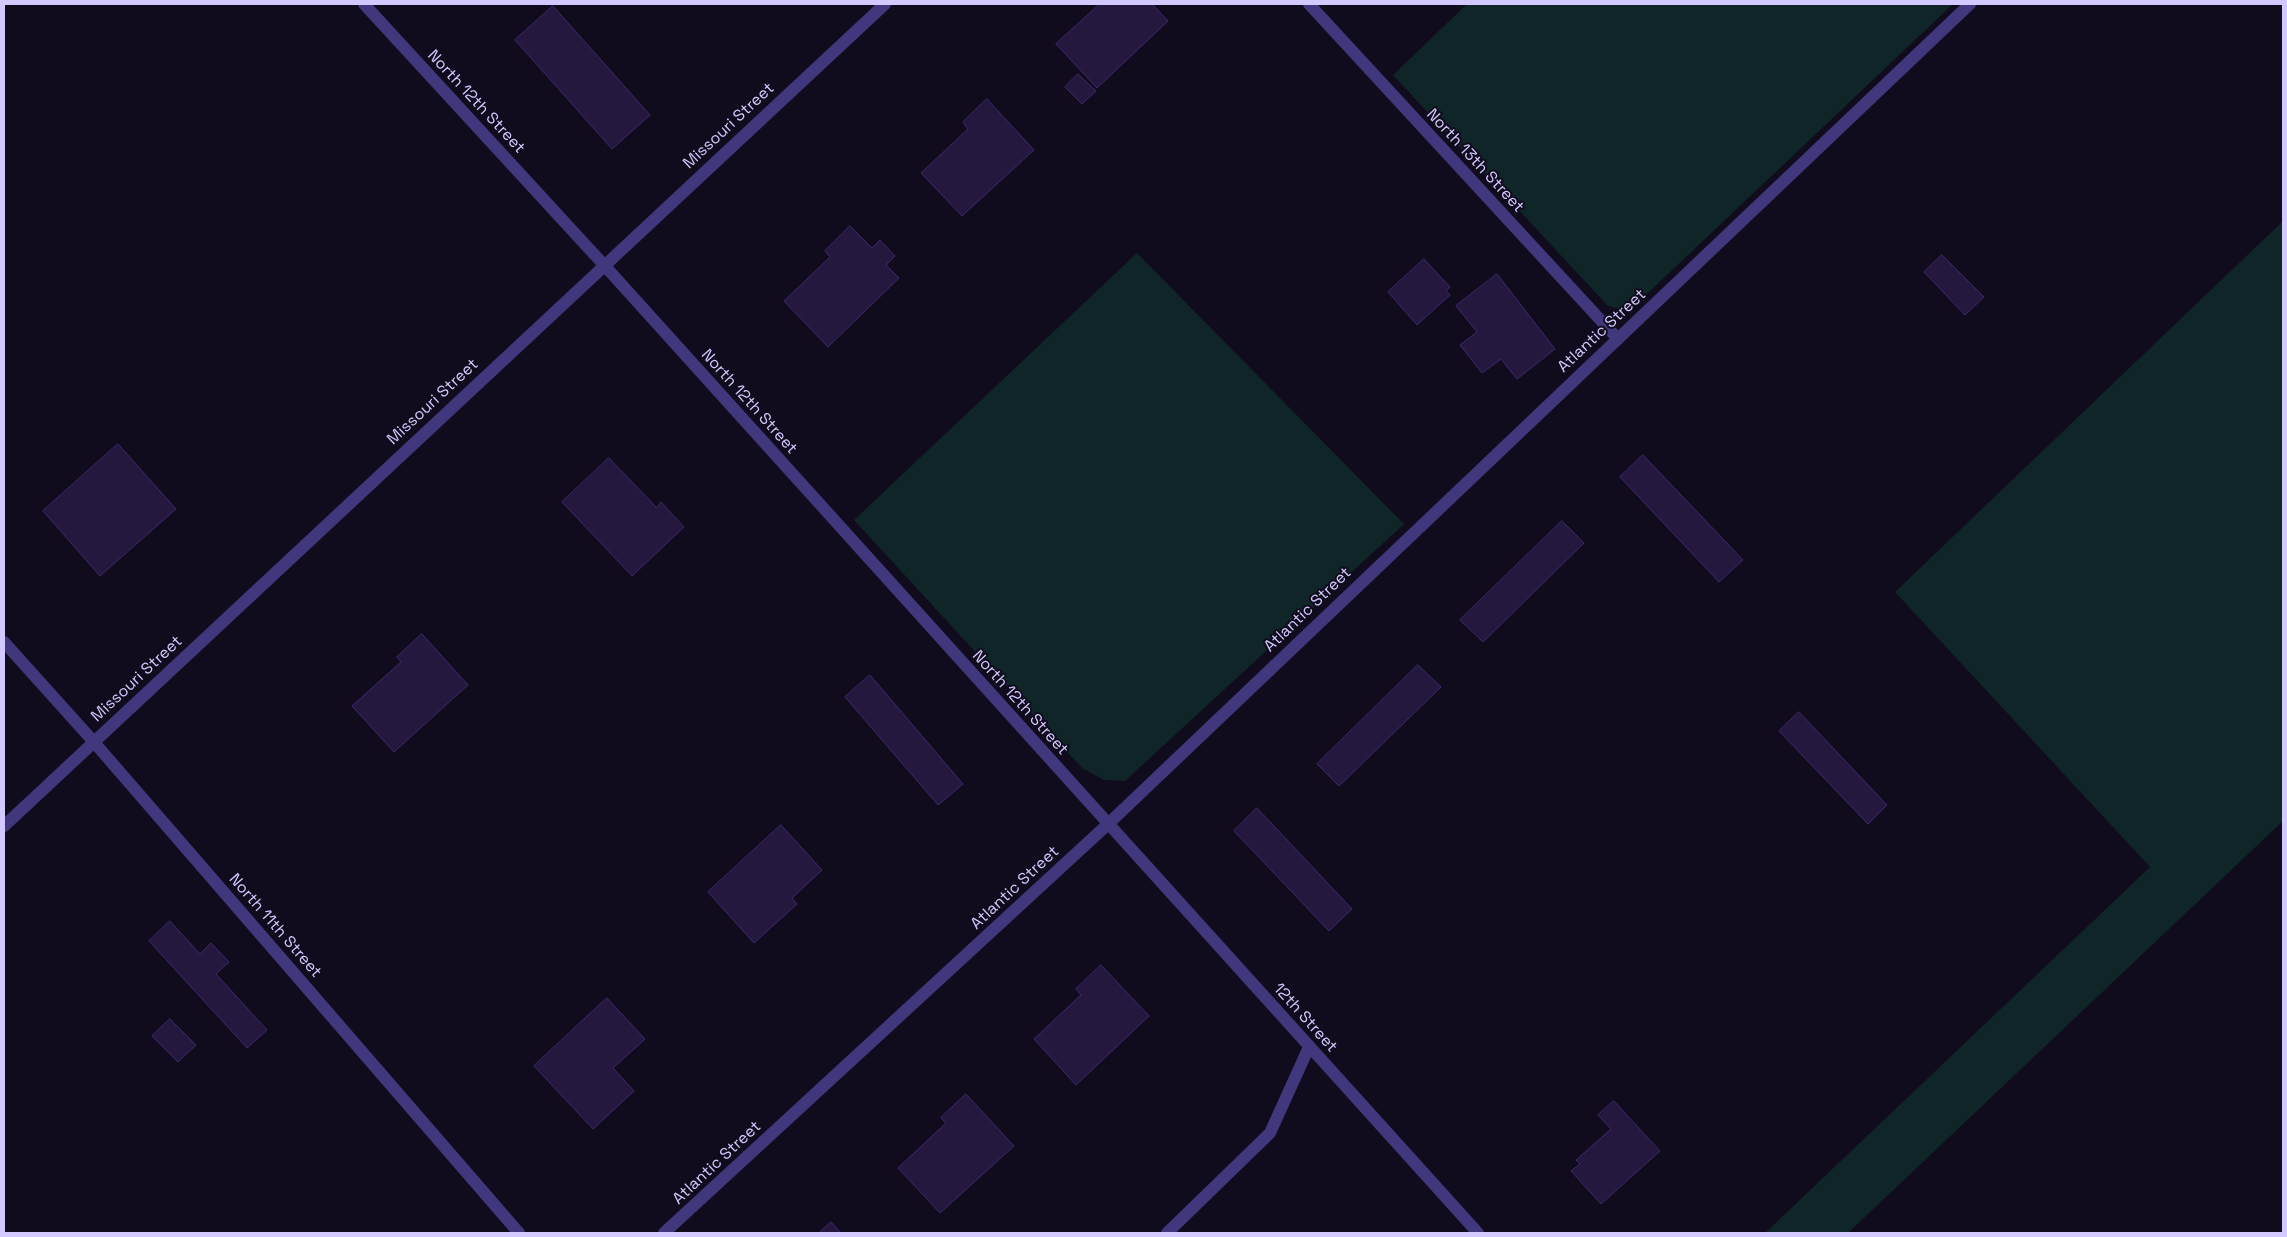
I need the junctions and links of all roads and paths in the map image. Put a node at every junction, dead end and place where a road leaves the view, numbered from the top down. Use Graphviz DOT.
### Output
graph roads {
  1 [pos="364,4"];
  2 [pos="885,4"];
  3 [pos="1309,4"];
  4 [pos="1970,4"];
  5 [pos="604,265"];
  6 [pos="1618,339"];
  7 [pos="4,642"];
  8 [pos="93,741"];
  9 [pos="1107,825"];
  10 [pos="4,826"];
  11 [pos="1310,1047"];
  12 [pos="519,1233"];
  13 [pos="664,1233"];
  14 [pos="1168,1233"];
  15 [pos="1478,1233"];
  1 -- 5 [label="street, North 12th Street"];
  2 -- 5 [label="street, Missouri Street"];
  3 -- 6 [label="street, North 13th Street"];
  4 -- 6 [label="street, Atlantic Street"];
  5 -- 8 [label="street, Missouri Street"];
  5 -- 9 [label="street, North 12th Street"];
  6 -- 9 [label="street, Atlantic Street"];
  7 -- 8 [label="street, North 11th Street"];
  8 -- 10 [label="street, Missouri Street"];
  8 -- 12 [label="street, North 11th Street"];
  9 -- 11 [label="street, 12th Street"];
  9 -- 13 [label="street, Atlantic Street"];
  11 -- 14 [label="street"];
  11 -- 15 [label="street, 12th Street"];
}
